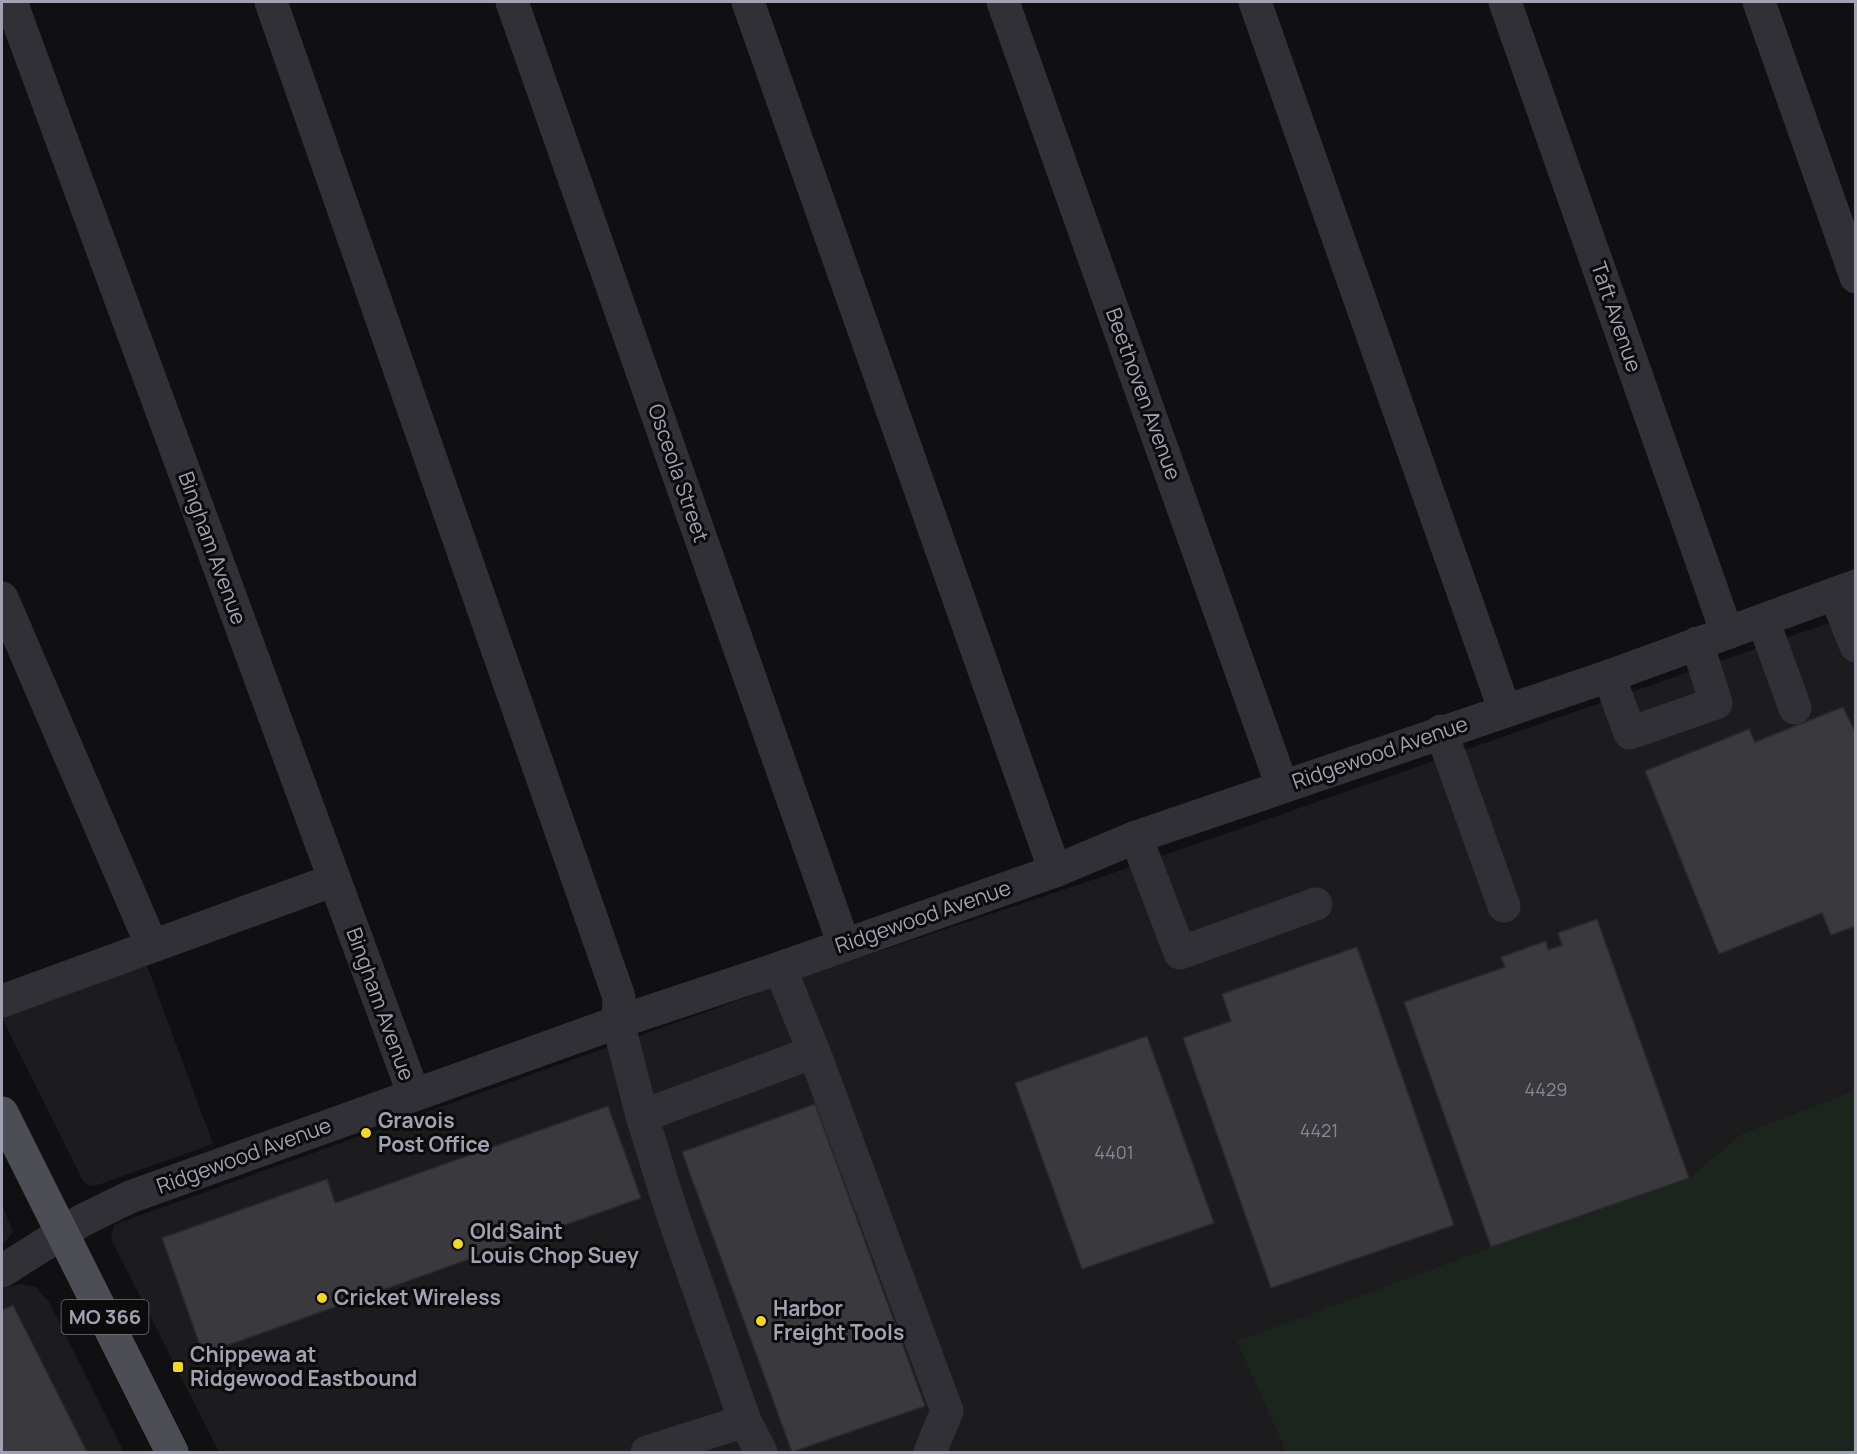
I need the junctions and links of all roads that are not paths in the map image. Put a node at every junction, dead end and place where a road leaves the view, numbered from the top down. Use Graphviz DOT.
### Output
graph roads {
  1 [pos="11,2"];
  2 [pos="271,2"];
  3 [pos="512,2"];
  4 [pos="748,2"];
  5 [pos="1003,2"];
  6 [pos="1256,2"];
  7 [pos="1506,2"];
  8 [pos="1759,2"];
  9 [pos="1856,277"];
  10 [pos="1845,590"];
  11 [pos="2,598"];
  12 [pos="1763,620"];
  13 [pos="1727,633"];
  14 [pos="1696,643"];
  15 [pos="1856,646"];
  16 [pos="1609,676"];
  17 [pos="1795,708"];
  18 [pos="1505,711"];
  19 [pos="1441,731"];
  20 [pos="1282,786"];
  21 [pos="1136,837"];
  22 [pos="1055,871"];
  23 [pos="334,880"];
  24 [pos="1316,904"];
  25 [pos="1504,906"];
  26 [pos="844,945"];
  27 [pos="152,946"];
  28 [pos="780,968"];
  29 [pos="2,1001"];
  30 [pos="618,1022"];
  31 [pos="814,1052"];
  32 [pos="414,1095"];
  33 [pos="2,1113"];
  34 [pos="642,1116"];
  35 [pos="63,1232"];
  36 [pos="2,1271"];
  37 [pos="745,1421"];
  38 [pos="172,1452"];
  39 [pos="647,1452"];
  40 [pos="761,1452"];
  41 [pos="930,1452"];
  1 -- 23 [label="street, Bingham Avenue"];
  2 -- 30 [label="street"];
  3 -- 26 [label="street, Osceola Street"];
  4 -- 22 [label="street"];
  5 -- 20 [label="street, Beethoven Avenue"];
  6 -- 18 [label="street"];
  7 -- 13 [label="street, Taft Avenue"];
  8 -- 9 [label="street"];
  10 -- 12 [label="street, Ridgewood Avenue"];
  10 -- 15 [label="street"];
  11 -- 27 [label="street"];
  12 -- 13 [label="street, Ridgewood Avenue"];
  12 -- 17 [label="street"];
  13 -- 14 [label="street, Ridgewood Avenue"];
  14 -- 16 [label="street, Ridgewood Avenue"];
  14 -- 16 [label="street"];
  16 -- 18 [label="street, Ridgewood Avenue"];
  18 -- 19 [label="street, Ridgewood Avenue"];
  19 -- 20 [label="street, Ridgewood Avenue"];
  19 -- 25 [label="street"];
  20 -- 21 [label="street, Ridgewood Avenue"];
  21 -- 22 [label="street, Ridgewood Avenue"];
  21 -- 24 [label="street"];
  22 -- 26 [label="street, Ridgewood Avenue"];
  23 -- 27 [label="street"];
  23 -- 32 [label="street, Bingham Avenue"];
  26 -- 28 [label="street, Ridgewood Avenue"];
  27 -- 29 [label="street"];
  28 -- 30 [label="street, Ridgewood Avenue"];
  28 -- 31 [label="street"];
  30 -- 32 [label="street, Ridgewood Avenue"];
  30 -- 34 [label="street"];
  31 -- 34 [label="street"];
  31 -- 41 [label="street"];
  32 -- 35 [label="street, Ridgewood Avenue"];
  33 -- 35 [label="main road, MO 366"];
  34 -- 37 [label="street"];
  35 -- 36 [label="street, Ridgewood Avenue"];
  35 -- 38 [label="main road, MO 366"];
  37 -- 39 [label="street"];
  37 -- 40 [label="street"];
}
